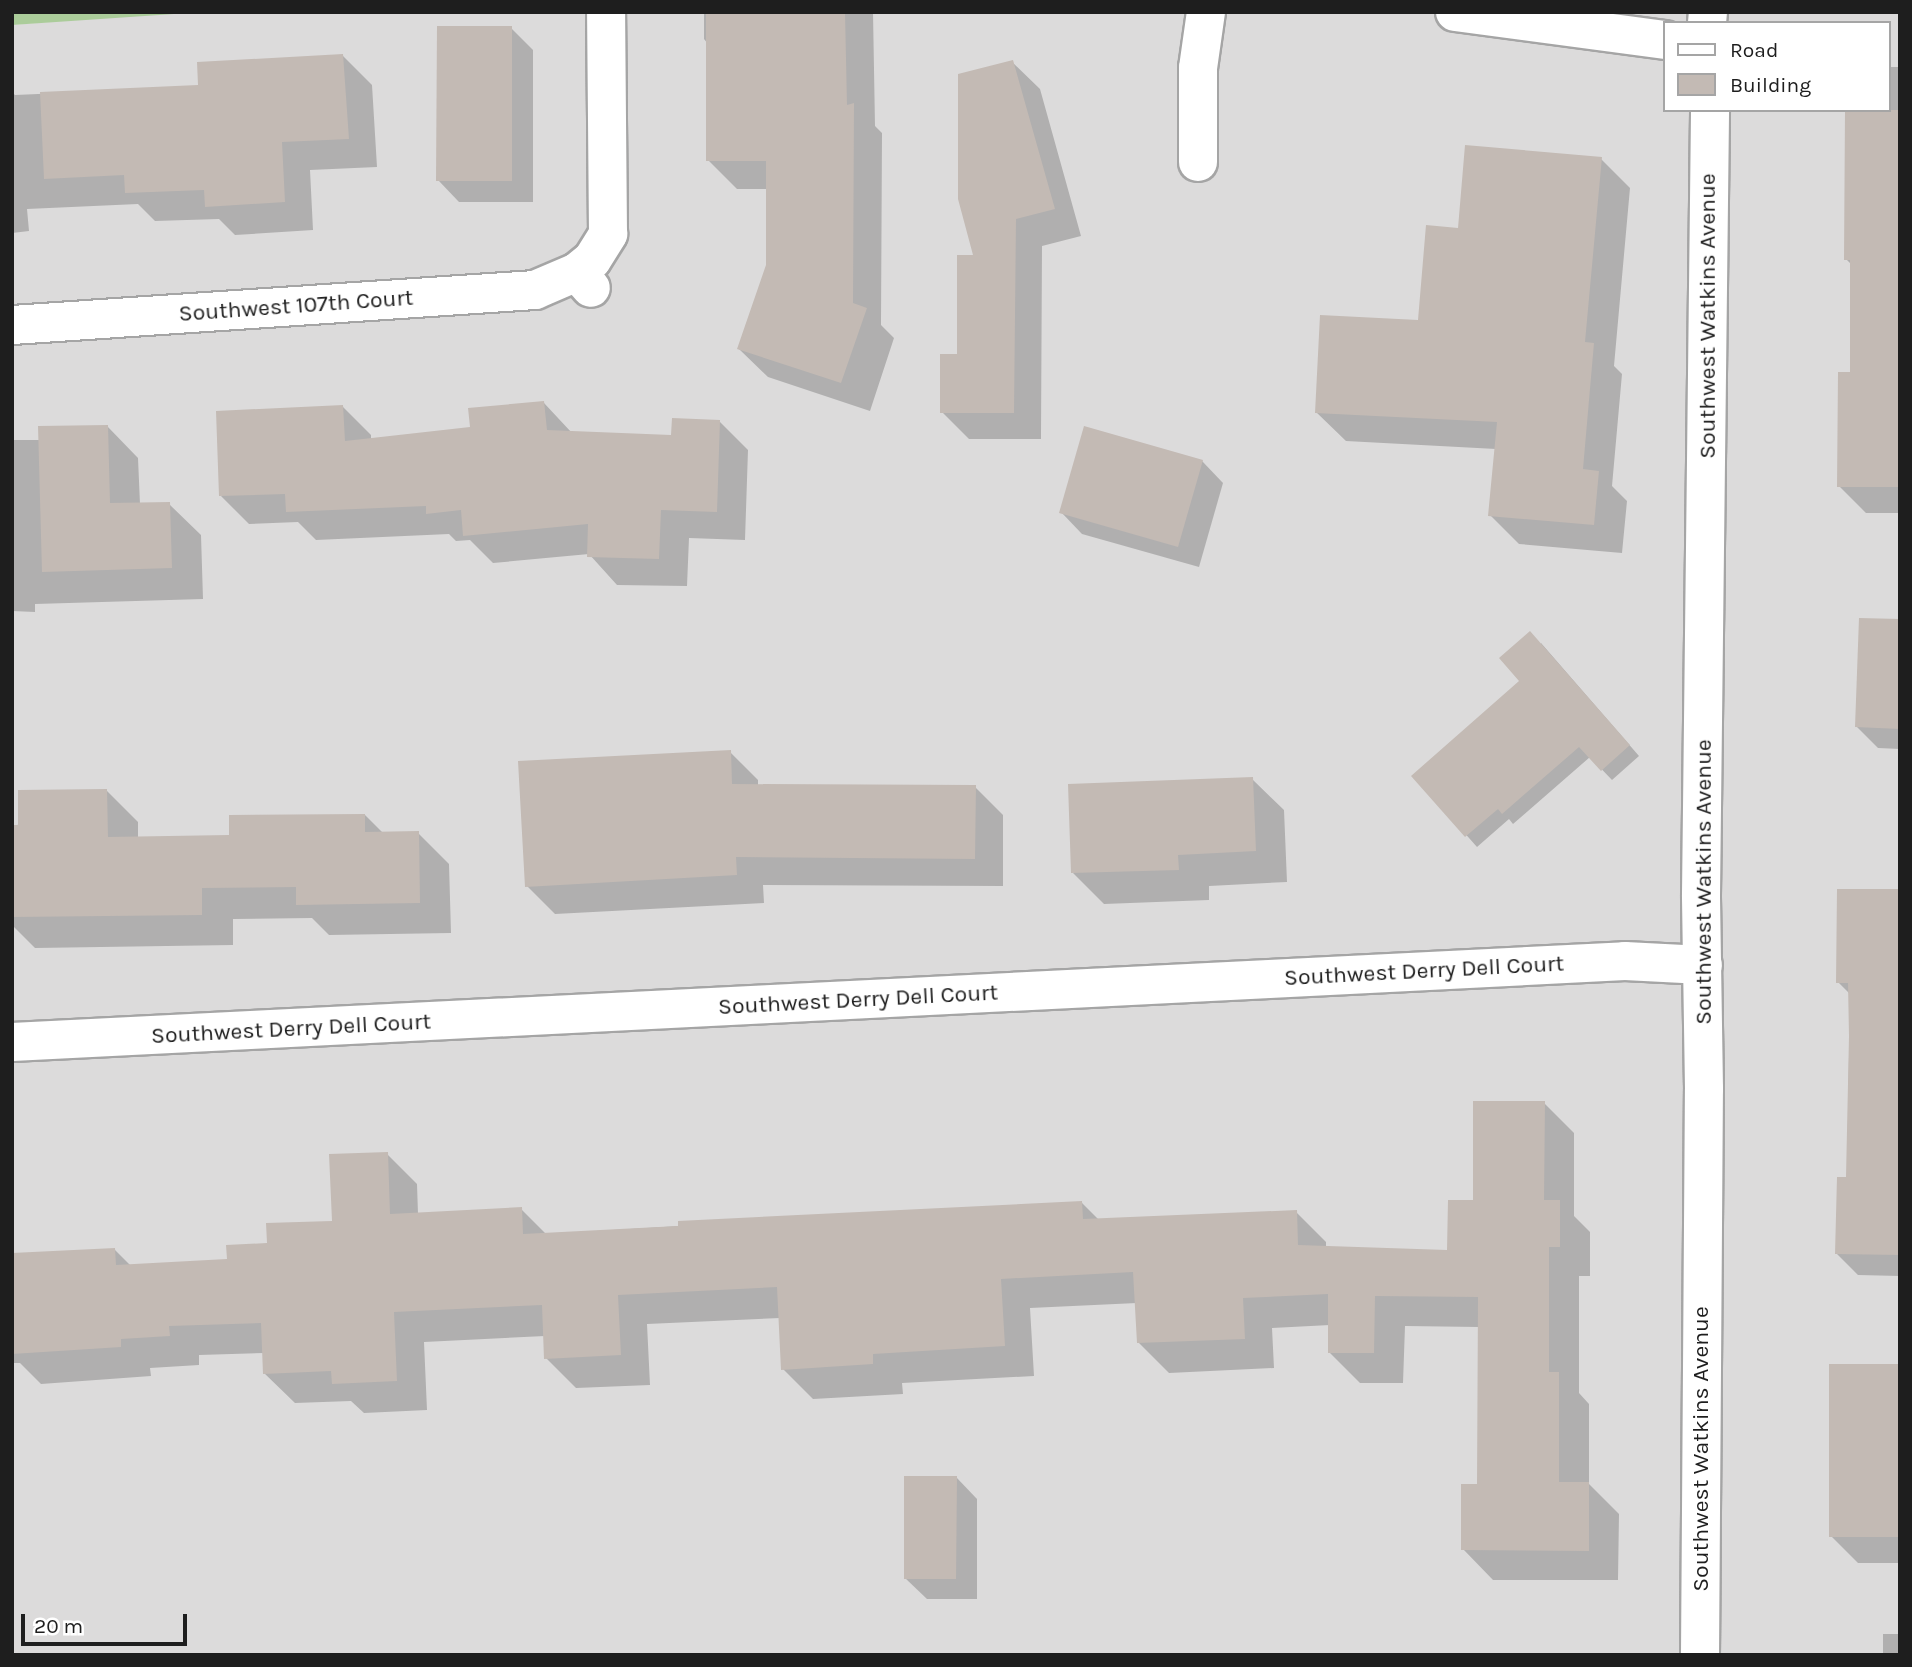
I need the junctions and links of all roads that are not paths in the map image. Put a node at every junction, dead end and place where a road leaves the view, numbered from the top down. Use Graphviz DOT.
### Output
graph roads {
  1 [pos="607,12"];
  2 [pos="1206,12"];
  3 [pos="1455,12"];
  4 [pos="1664,40"];
  5 [pos="1710,112"];
  6 [pos="1198,162"];
  7 [pos="12,325"];
  8 [pos="1703,965"];
  9 [pos="12,1042"];
  10 [pos="1700,1655"];
  1 -- 7 [label="street, Southwest 107th Court"];
  2 -- 6 [label="street"];
  3 -- 4 [label="street"];
  5 -- 8 [label="street, Southwest Watkins Avenue"];
  8 -- 9 [label="street, Southwest Derry Dell Court"];
  8 -- 10 [label="street, Southwest Watkins Avenue"];
}
